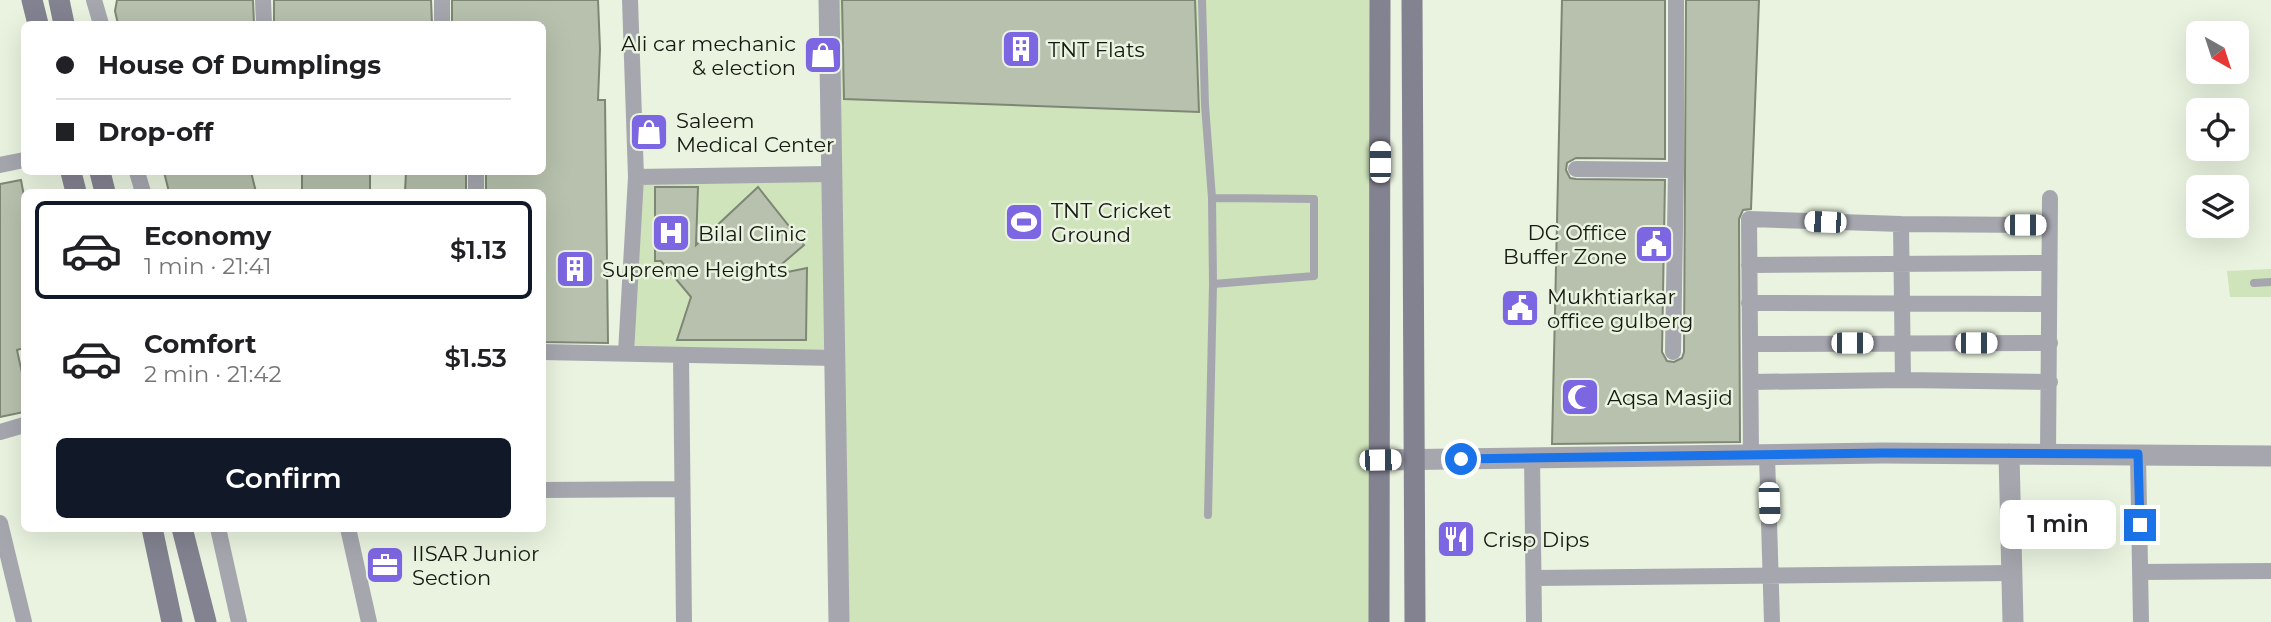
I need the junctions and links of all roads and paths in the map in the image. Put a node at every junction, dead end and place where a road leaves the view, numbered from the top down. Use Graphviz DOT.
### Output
graph roads {
  1 [pos="32,0"];
  2 [pos="59,0"];
  3 [pos="94,0"];
  4 [pos="263,0"];
  5 [pos="442,0"];
  6 [pos="630,0"];
  7 [pos="829,0"];
  8 [pos="1202,0"];
  9 [pos="1380,0"];
  10 [pos="1412,0"];
  11 [pos="1676,0"];
  12 [pos="37,21"];
  13 [pos="63,21"];
  14 [pos="100,21"];
  15 [pos="264,21"];
  16 [pos="442,21"];
  17 [pos="21,161"];
  18 [pos="0,165"];
  19 [pos="1576,169"];
  20 [pos="1676,170"];
  21 [pos="832,174"];
  22 [pos="636,177"];
  23 [pos="1212,198"];
  24 [pos="2050,198"];
  25 [pos="1901,224"];
  26 [pos="2049,225"];
  27 [pos="2049,263"];
  28 [pos="1901,264"];
  29 [pos="1749,265"];
  30 [pos="2271,282"];
  31 [pos="2253,283"];
  32 [pos="1213,284"];
  33 [pos="1749,303"];
  34 [pos="1902,303"];
  35 [pos="2049,304"];
  36 [pos="1903,342"];
  37 [pos="2049,343"];
  38 [pos="1751,344"];
  39 [pos="546,352"];
  40 [pos="1672,352"];
  41 [pos="626,353"];
  42 [pos="681,355"];
  43 [pos="835,358"];
  44 [pos="1903,380"];
  45 [pos="1751,382"];
  46 [pos="2050,382"];
  47 [pos="21,426"];
  48 [pos="0,432"];
  49 [pos="2009,454"];
  50 [pos="2048,454"];
  51 [pos="2138,454"];
  52 [pos="1759,455"];
  53 [pos="2271,456"];
  54 [pos="1532,457"];
  55 [pos="1380,460"];
  56 [pos="1414,460"];
  57 [pos="682,489"];
  58 [pos="546,490"];
  59 [pos="1208,515"];
  60 [pos="0,523"];
  61 [pos="153,532"];
  62 [pos="183,532"];
  63 [pos="219,532"];
  64 [pos="349,532"];
  65 [pos="2271,571"];
  66 [pos="2141,572"];
  67 [pos="2012,573"];
  68 [pos="1771,576"];
  69 [pos="1534,578"];
  70 [pos="24,622"];
  71 [pos="172,622"];
  72 [pos="206,622"];
  73 [pos="239,622"];
  74 [pos="369,622"];
  75 [pos="684,622"];
  76 [pos="839,622"];
  77 [pos="1379,622"];
  78 [pos="1415,622"];
  79 [pos="1534,622"];
  80 [pos="1772,622"];
  81 [pos="2013,622"];
  82 [pos="2141,622"];
  1 -- 12 [label="main road"];
  2 -- 13 [label="main road"];
  3 -- 14 [label="street"];
  4 -- 15 [label="street"];
  5 -- 16 [label="street"];
  6 -- 22 [label="street"];
  7 -- 21 [label="street"];
  8 -- 23 [label="lane"];
  9 -- 55 [label="main road"];
  10 -- 56 [label="main road"];
  11 -- 20 [label="street"];
  17 -- 18 [label="street"];
  19 -- 20 [label="street"];
  20 -- 40 [label="street"];
  21 -- 22 [label="street"];
  21 -- 43 [label="street"];
  22 -- 41 [label="street"];
  23 -- 32 [label="lane"];
  23 -- 32 [label="lane"];
  24 -- 26 [label="street"];
  25 -- 26 [label="street"];
  25 -- 28 [label="street"];
  25 -- 29 [label="street"];
  26 -- 27 [label="street"];
  27 -- 28 [label="street"];
  27 -- 35 [label="street"];
  28 -- 29 [label="street"];
  28 -- 34 [label="street"];
  29 -- 33 [label="street"];
  30 -- 31 [label="lane"];
  32 -- 59 [label="lane"];
  33 -- 34 [label="street"];
  33 -- 38 [label="street"];
  34 -- 35 [label="street"];
  34 -- 36 [label="street"];
  35 -- 37 [label="street"];
  36 -- 37 [label="street"];
  36 -- 38 [label="street"];
  36 -- 44 [label="street"];
  37 -- 46 [label="street"];
  38 -- 45 [label="street"];
  39 -- 41 [label="street"];
  41 -- 42 [label="street"];
  42 -- 43 [label="street"];
  42 -- 57 [label="street"];
  43 -- 76 [label="street"];
  44 -- 45 [label="street"];
  44 -- 46 [label="street"];
  45 -- 52 [label="street"];
  46 -- 50 [label="street"];
  47 -- 48 [label="street"];
  49 -- 50 [label="street"];
  49 -- 52 [label="street"];
  49 -- 67 [label="street"];
  50 -- 51 [label="street"];
  51 -- 53 [label="street"];
  51 -- 66 [label="street"];
  52 -- 54 [label="street"];
  52 -- 68 [label="street"];
  54 -- 56 [label="street"];
  54 -- 69 [label="street"];
  55 -- 56 [label="street"];
  55 -- 77 [label="main road"];
  56 -- 78 [label="main road"];
  57 -- 58 [label="street"];
  57 -- 75 [label="street"];
  60 -- 70 [label="street"];
  61 -- 71 [label="main road"];
  62 -- 72 [label="main road"];
  63 -- 73 [label="street"];
  64 -- 74 [label="street"];
  65 -- 66 [label="street"];
  66 -- 82 [label="street"];
  67 -- 68 [label="street"];
  67 -- 81 [label="street"];
  68 -- 69 [label="street"];
  68 -- 80 [label="street"];
  69 -- 79 [label="street"];
}
